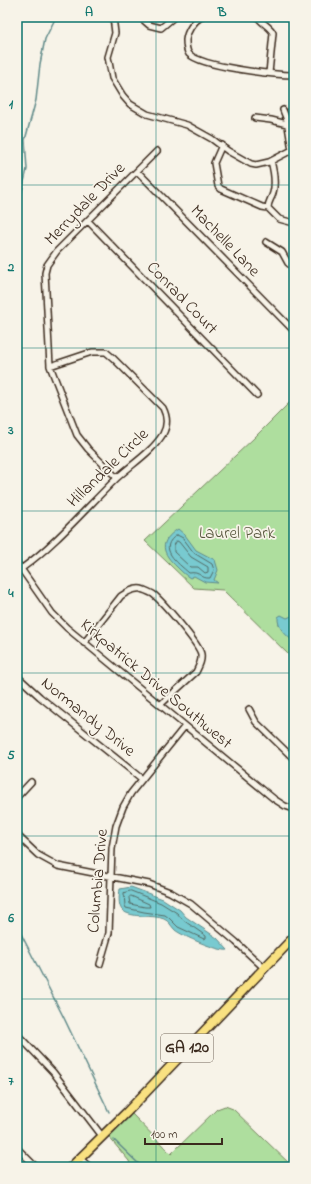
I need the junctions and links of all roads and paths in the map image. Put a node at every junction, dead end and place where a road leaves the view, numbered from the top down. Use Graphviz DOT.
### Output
graph roads {
  1 [pos="112,17"];
  2 [pos="140,17"];
  3 [pos="174,17"];
  4 [pos="258,17"];
  5 [pos="198,18"];
  6 [pos="268,73"];
  7 [pos="294,75"];
  8 [pos="283,110"];
  9 [pos="255,118"];
  10 [pos="287,124"];
  11 [pos="222,145"];
  12 [pos="293,149"];
  13 [pos="157,151"];
  14 [pos="271,160"];
  15 [pos="137,171"];
  16 [pos="268,208"];
  17 [pos="88,221"];
  18 [pos="294,223"];
  19 [pos="266,242"];
  20 [pos="294,268"];
  21 [pos="294,331"];
  22 [pos="50,366"];
  23 [pos="257,395"];
  24 [pos="117,478"];
  25 [pos="17,563"];
  26 [pos="22,570"];
  27 [pos="84,643"];
  28 [pos="17,676"];
  29 [pos="160,705"];
  30 [pos="249,709"];
  31 [pos="185,726"];
  32 [pos="294,759"];
  33 [pos="142,779"];
  34 [pos="32,782"];
  35 [pos="17,797"];
  36 [pos="294,809"];
  37 [pos="17,835"];
  38 [pos="112,875"];
  39 [pos="294,937"];
  40 [pos="100,964"];
  41 [pos="264,968"];
  42 [pos="17,1034"];
  43 [pos="102,1136"];
  44 [pos="17,1148"];
  45 [pos="79,1158"];
  46 [pos="36,1167"];
  47 [pos="71,1167"];
  48 [pos="90,1167"];
  1 -- 11 [label="street"];
  2 -- 3 [label="street"];
  4 -- 6 [label="street"];
  5 -- 6 [label="street"];
  6 -- 7 [label="street"];
  8 -- 10 [label="street"];
  9 -- 10 [label="street"];
  10 -- 12 [label="street"];
  11 -- 14 [label="street"];
  11 -- 16 [label="street"];
  12 -- 14 [label="street"];
  13 -- 15 [label="street, Merrydale Drive"];
  14 -- 16 [label="street"];
  15 -- 17 [label="street, Merrydale Drive"];
  15 -- 21 [label="street, Machelle Lane"];
  16 -- 18 [label="street"];
  17 -- 22 [label="street, Merrydale Drive"];
  17 -- 23 [label="street, Conrad Court"];
  19 -- 20 [label="street"];
  22 -- 24 [label="street, Merrydale Drive"];
  22 -- 24 [label="street, Hillandale Circle"];
  24 -- 26 [label="street, Hillandale Circle"];
  25 -- 26 [label="street, Kirkpatrick Drive Southwest"];
  26 -- 27 [label="street, Kirkpatrick Drive Southwest"];
  27 -- 29 [label="street, Kirkpatrick Drive Southwest"];
  27 -- 29 [label="street"];
  28 -- 33 [label="street, Normandy Drive"];
  29 -- 31 [label="street, Kirkpatrick Drive Southwest"];
  30 -- 32 [label="street"];
  31 -- 33 [label="street, Columbia Drive"];
  31 -- 36 [label="street, Kirkpatrick Drive Southwest"];
  33 -- 38 [label="street, Columbia Drive"];
  34 -- 35 [label="street"];
  37 -- 38 [label="street"];
  38 -- 40 [label="street, Columbia Drive"];
  38 -- 41 [label="street"];
  39 -- 41 [label="highway, GA 120"];
  41 -- 43 [label="highway, GA 120"];
  42 -- 43 [label="street"];
  43 -- 45 [label="highway, GA 120"];
  44 -- 46 [label="street"];
  45 -- 47 [label="highway, GA 120"];
  45 -- 48 [label="street"];
}
